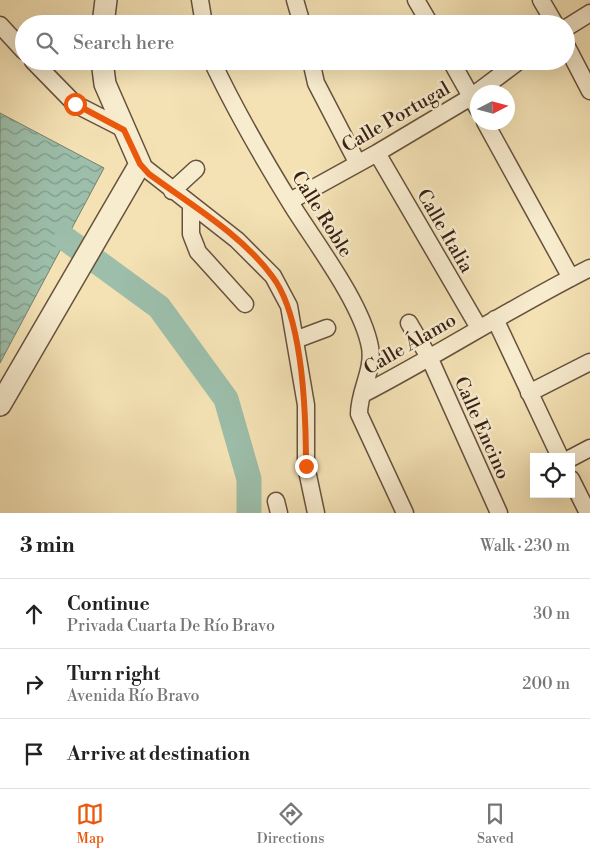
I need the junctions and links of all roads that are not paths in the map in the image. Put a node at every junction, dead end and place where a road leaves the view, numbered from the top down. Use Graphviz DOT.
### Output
graph roads {
  1 [pos="106,0"];
  2 [pos="200,0"];
  3 [pos="294,0"];
  4 [pos="416,0"];
  5 [pos="541,0"];
  6 [pos="590,13"];
  7 [pos="104,15"];
  8 [pos="202,15"];
  9 [pos="299,15"];
  10 [pos="425,15"];
  11 [pos="549,15"];
  12 [pos="575,22"];
  13 [pos="0,25"];
  14 [pos="15,41"];
  15 [pos="575,62"];
  16 [pos="42,70"];
  17 [pos="103,70"];
  18 [pos="216,70"];
  19 [pos="313,70"];
  20 [pos="456,70"];
  21 [pos="509,70"];
  22 [pos="493,85"];
  23 [pos="590,91"];
  24 [pos="470,96"];
  25 [pos="470,105"];
  26 [pos="124,130"];
  27 [pos="489,130"];
  28 [pos="377,153"];
  29 [pos="357,162"];
  30 [pos="140,164"];
  31 [pos="196,169"];
  32 [pos="172,191"];
  33 [pos="290,201"];
  34 [pos="191,206"];
  35 [pos="590,268"];
  36 [pos="570,278"];
  37 [pos="245,304"];
  38 [pos="495,319"];
  39 [pos="409,323"];
  40 [pos="327,328"];
  41 [pos="479,328"];
  42 [pos="295,340"];
  43 [pos="430,360"];
  44 [pos="590,362"];
  45 [pos="529,393"];
  46 [pos="363,394"];
  47 [pos="0,405"];
  48 [pos="590,448"];
  49 [pos="558,453"];
  50 [pos="575,456"];
  51 [pos="575,487"];
  52 [pos="316,513"];
  53 [pos="405,513"];
  54 [pos="499,513"];
  55 [pos="588,513"];
  1 -- 7 [label="street"];
  2 -- 8 [label="street"];
  3 -- 9 [label="street"];
  4 -- 10 [label="street"];
  5 -- 11 [label="street"];
  6 -- 12 [label="street"];
  13 -- 14 [label="street"];
  15 -- 23 [label="street"];
  16 -- 26 [label="street"];
  17 -- 26 [label="street"];
  18 -- 33 [label="street, Calle Roble"];
  19 -- 29 [label="street"];
  20 -- 24 [label="street"];
  21 -- 22 [label="street, Calle Portugal"];
  25 -- 28 [label="street, Calle Portugal"];
  26 -- 30 [label="street"];
  27 -- 36 [label="street"];
  28 -- 29 [label="street, Calle Portugal"];
  28 -- 41 [label="street, Calle Italia"];
  29 -- 33 [label="street, Calle Portugal"];
  30 -- 32 [label="street"];
  30 -- 47 [label="street"];
  31 -- 32 [label="street"];
  32 -- 34 [label="street"];
  33 -- 46 [label="street, Calle Roble"];
  34 -- 37 [label="street"];
  34 -- 42 [label="street"];
  35 -- 36 [label="street, Calle Álamo"];
  36 -- 38 [label="street, Calle Álamo"];
  38 -- 41 [label="street, Calle Álamo"];
  38 -- 45 [label="street"];
  39 -- 43 [label="street, Calle Encino"];
  40 -- 42 [label="street"];
  41 -- 43 [label="street, Calle Álamo"];
  42 -- 52 [label="street"];
  43 -- 46 [label="street, Calle Álamo"];
  43 -- 54 [label="street, Calle Encino"];
  44 -- 45 [label="street"];
  45 -- 49 [label="street"];
  46 -- 53 [label="street, Calle Álamo"];
  48 -- 50 [label="street"];
  51 -- 55 [label="street"];
}
